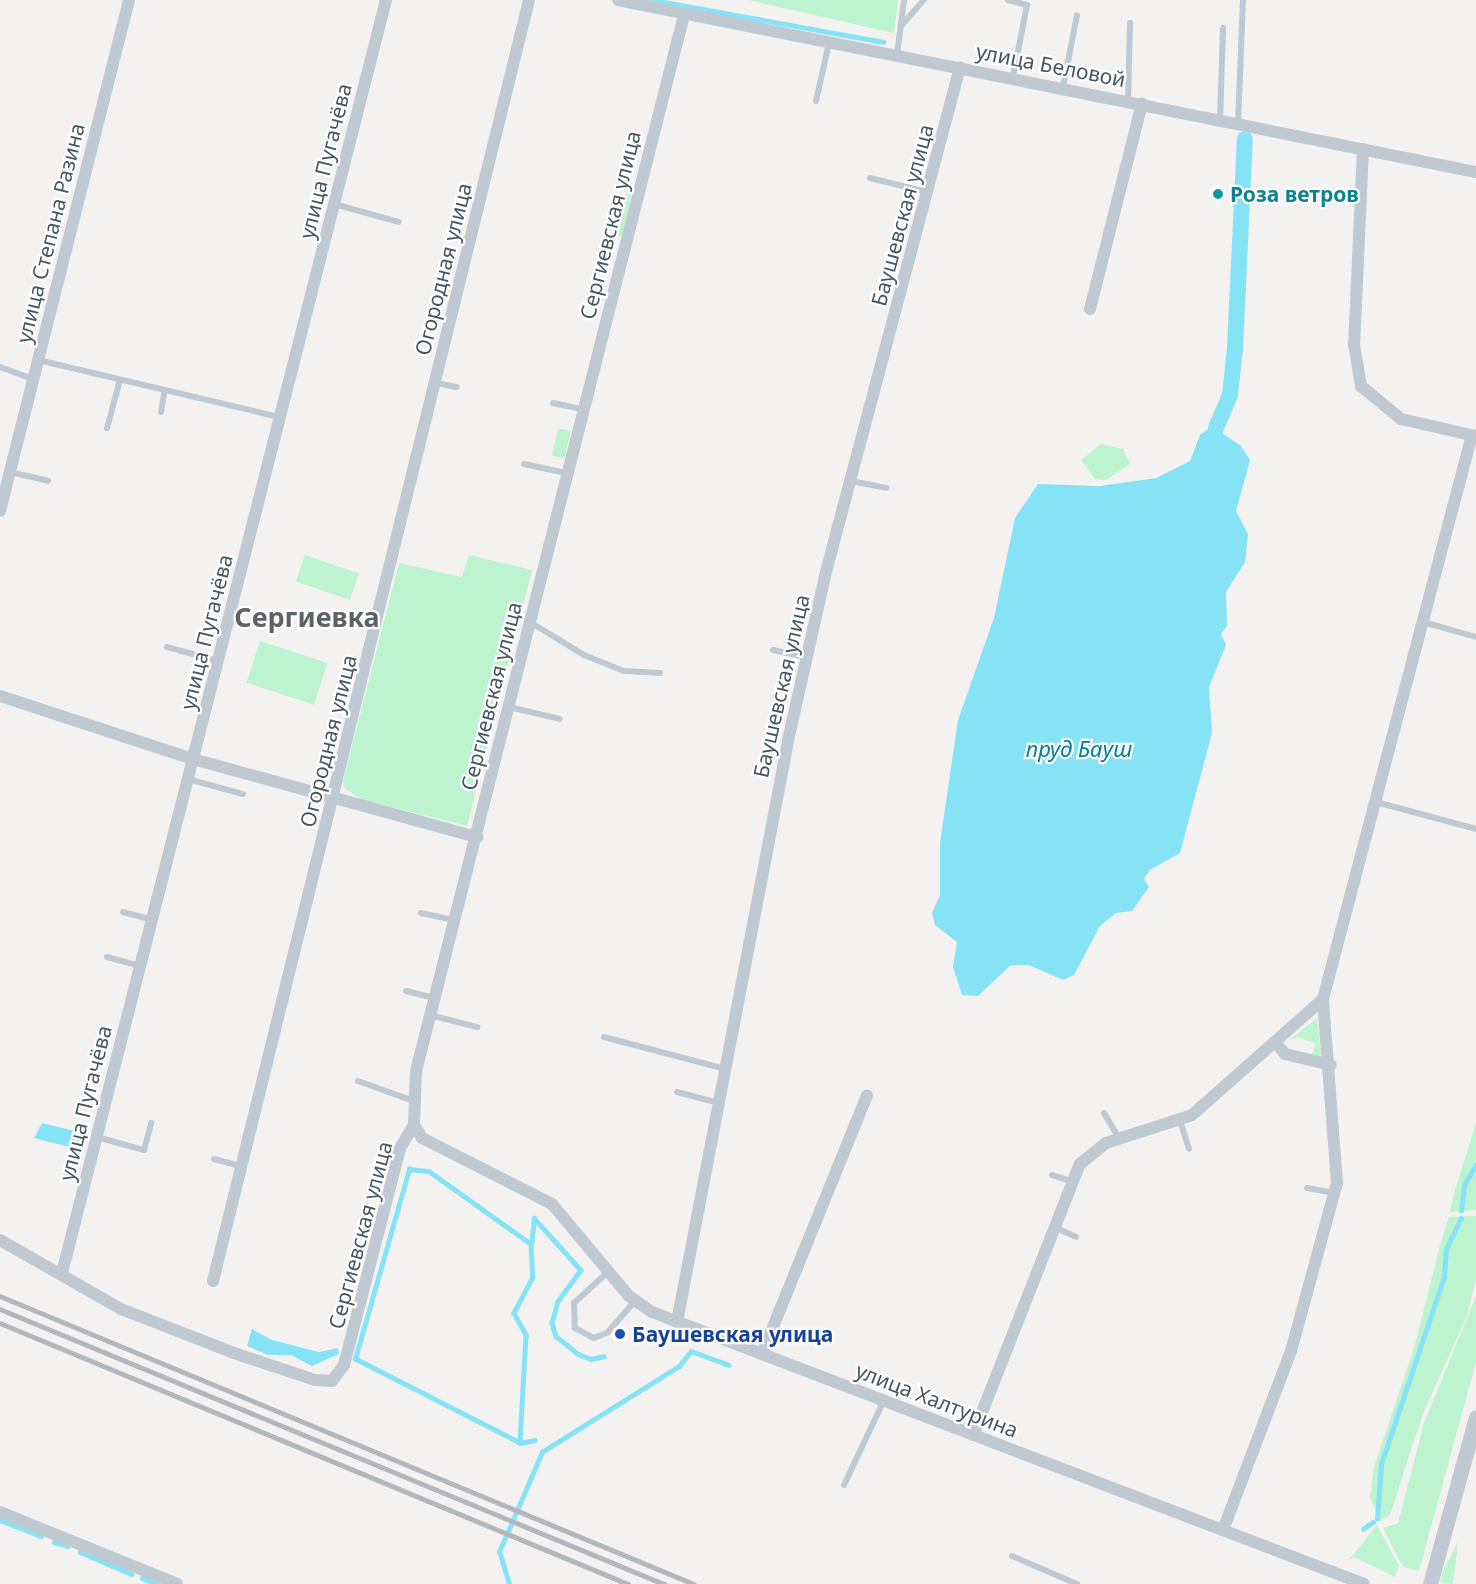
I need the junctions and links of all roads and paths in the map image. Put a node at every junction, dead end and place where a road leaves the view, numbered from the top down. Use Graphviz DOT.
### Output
graph roads {
  1 [pos="129,0"];
  2 [pos="386,0"];
  3 [pos="529,0"];
  4 [pos="618,0"];
  5 [pos="904,0"];
  6 [pos="924,0"];
  7 [pos="1008,0"];
  8 [pos="1243,0"];
  9 [pos="684,15"];
  10 [pos="1077,15"];
  11 [pos="1130,23"];
  12 [pos="901,27"];
  13 [pos="1223,28"];
  14 [pos="829,42"];
  15 [pos="897,55"];
  16 [pos="960,67"];
  17 [pos="1013,77"];
  18 [pos="1063,87"];
  19 [pos="816,101"];
  20 [pos="1128,101"];
  21 [pos="1142,104"];
  22 [pos="1220,120"];
  23 [pos="1238,124"];
  24 [pos="1363,149"];
  25 [pos="1476,172"];
  26 [pos="870,178"];
  27 [pos="928,192"];
  28 [pos="334,204"];
  29 [pos="399,222"];
  30 [pos="1090,309"];
  31 [pos="38,360"];
  32 [pos="0,367"];
  33 [pos="33,379"];
  34 [pos="120,380"];
  35 [pos="435,383"];
  36 [pos="458,387"];
  37 [pos="165,390"];
  38 [pos="553,403"];
  39 [pos="582,409"];
  40 [pos="161,412"];
  41 [pos="279,417"];
  42 [pos="107,428"];
  43 [pos="1474,436"];
  44 [pos="524,464"];
  45 [pos="10,472"];
  46 [pos="566,473"];
  47 [pos="48,481"];
  48 [pos="850,481"];
  49 [pos="886,488"];
  50 [pos="1,502"];
  51 [pos="530,621"];
  52 [pos="1423,622"];
  53 [pos="1476,636"];
  54 [pos="167,647"];
  55 [pos="773,650"];
  56 [pos="807,657"];
  57 [pos="219,662"];
  58 [pos="660,673"];
  59 [pos="0,696"];
  60 [pos="509,707"];
  61 [pos="560,720"];
  62 [pos="193,759"];
  63 [pos="188,779"];
  64 [pos="243,794"];
  65 [pos="334,798"];
  66 [pos="1376,802"];
  67 [pos="1476,829"];
  68 [pos="477,837"];
  69 [pos="123,912"];
  70 [pos="421,913"];
  71 [pos="152,920"];
  72 [pos="455,920"];
  73 [pos="107,957"];
  74 [pos="140,966"];
  75 [pos="406,991"];
  76 [pos="434,998"];
  77 [pos="1323,999"];
  78 [pos="430,1015"];
  79 [pos="477,1027"];
  80 [pos="604,1037"];
  81 [pos="1275,1042"];
  82 [pos="1331,1065"];
  83 [pos="726,1069"];
  84 [pos="358,1081"];
  85 [pos="676,1092"];
  86 [pos="867,1095"];
  87 [pos="411,1100"];
  88 [pos="720,1104"];
  89 [pos="1104,1113"];
  90 [pos="1180,1121"];
  91 [pos="152,1123"];
  92 [pos="414,1125"];
  93 [pos="96,1137"];
  94 [pos="1120,1139"];
  95 [pos="1189,1149"];
  96 [pos="214,1159"];
  97 [pos="241,1167"];
  98 [pos="1052,1175"];
  99 [pos="1071,1181"];
  100 [pos="1306,1188"];
  101 [pos="1335,1193"];
  102 [pos="1053,1227"];
  103 [pos="1076,1237"];
  104 [pos="0,1240"];
  105 [pos="609,1270"];
  106 [pos="62,1273"];
  107 [pos="213,1281"];
  108 [pos="634,1302"];
  109 [pos="677,1322"];
  110 [pos="762,1354"];
  111 [pos="884,1401"];
  112 [pos="1475,1426"];
  113 [pos="973,1435"];
  114 [pos="844,1485"];
  115 [pos="0,1512"];
  116 [pos="1222,1530"];
  117 [pos="1012,1556"];
  118 [pos="177,1584"];
  119 [pos="1077,1584"];
  120 [pos="1364,1584"];
  121 [pos="1430,1584"];
  1 -- 31 [label="street, улица Степана Разина"];
  2 -- 28 [label="street, улица Пугачёва"];
  3 -- 35 [label="street, Огородная улица"];
  4 -- 9 [label="street, улица Беловой"];
  5 -- 12 [label="lane"];
  6 -- 12 [label="lane"];
  7 -- 17 [label="lane"];
  8 -- 23 [label="lane"];
  9 -- 14 [label="street, улица Беловой"];
  9 -- 39 [label="street, Сергиевская улица"];
  10 -- 18 [label="lane"];
  11 -- 20 [label="lane"];
  12 -- 15 [label="lane"];
  13 -- 22 [label="lane"];
  14 -- 15 [label="street, улица Беловой"];
  14 -- 19 [label="lane"];
  15 -- 16 [label="street, улица Беловой"];
  16 -- 17 [label="street, улица Беловой"];
  16 -- 27 [label="street, Баушевская улица"];
  17 -- 18 [label="street, улица Беловой"];
  18 -- 20 [label="street, улица Беловой"];
  20 -- 21 [label="street, улица Беловой"];
  21 -- 22 [label="street, улица Беловой"];
  21 -- 30 [label="street"];
  22 -- 23 [label="street, улица Беловой"];
  23 -- 24 [label="street, улица Беловой"];
  24 -- 25 [label="street, улица Беловой"];
  24 -- 43 [label="street"];
  26 -- 27 [label="lane"];
  27 -- 48 [label="street, Баушевская улица"];
  28 -- 29 [label="lane"];
  28 -- 41 [label="street, улица Пугачёва"];
  31 -- 33 [label="street, улица Степана Разина"];
  31 -- 34 [label="lane"];
  32 -- 33 [label="lane"];
  33 -- 45 [label="street, улица Степана Разина"];
  34 -- 37 [label="lane"];
  34 -- 42 [label="lane"];
  35 -- 36 [label="lane"];
  35 -- 65 [label="street, Огородная улица"];
  37 -- 40 [label="lane"];
  37 -- 41 [label="lane"];
  38 -- 39 [label="lane"];
  39 -- 46 [label="street, Сергиевская улица"];
  41 -- 57 [label="street, улица Пугачёва"];
  43 -- 52 [label="street"];
  44 -- 46 [label="lane"];
  45 -- 47 [label="lane"];
  45 -- 50 [label="street, улица Степана Разина"];
  46 -- 51 [label="street, Сергиевская улица"];
  48 -- 49 [label="lane"];
  48 -- 56 [label="street, Баушевская улица"];
  51 -- 58 [label="lane"];
  51 -- 60 [label="street, Сергиевская улица"];
  52 -- 53 [label="lane"];
  52 -- 66 [label="street"];
  54 -- 57 [label="lane"];
  55 -- 56 [label="lane"];
  56 -- 83 [label="street, Баушевская улица"];
  57 -- 62 [label="street, улица Пугачёва"];
  59 -- 62 [label="street"];
  60 -- 61 [label="lane"];
  60 -- 68 [label="street, Сергиевская улица"];
  62 -- 63 [label="street, улица Пугачёва"];
  62 -- 65 [label="street"];
  63 -- 64 [label="lane"];
  63 -- 71 [label="street, улица Пугачёва"];
  65 -- 68 [label="street"];
  65 -- 97 [label="street, Огородная улица"];
  66 -- 67 [label="lane"];
  66 -- 77 [label="street"];
  68 -- 72 [label="street, Сергиевская улица"];
  69 -- 71 [label="lane"];
  70 -- 72 [label="lane"];
  71 -- 74 [label="street, улица Пугачёва"];
  72 -- 76 [label="street, Сергиевская улица"];
  73 -- 74 [label="lane"];
  74 -- 93 [label="street, улица Пугачёва"];
  75 -- 76 [label="lane"];
  76 -- 78 [label="street, Сергиевская улица"];
  77 -- 81 [label="street"];
  77 -- 82 [label="street"];
  78 -- 79 [label="lane"];
  78 -- 87 [label="street, Сергиевская улица"];
  80 -- 83 [label="lane"];
  81 -- 82 [label="street"];
  81 -- 90 [label="street"];
  82 -- 101 [label="street"];
  83 -- 88 [label="street, Баушевская улица"];
  84 -- 87 [label="lane"];
  85 -- 88 [label="lane"];
  86 -- 110 [label="street"];
  87 -- 92 [label="street, Сергиевская улица"];
  88 -- 109 [label="street, Баушевская улица"];
  89 -- 94 [label="lane"];
  90 -- 94 [label="street"];
  90 -- 95 [label="lane"];
  91 -- 93 [label="lane"];
  92 -- 105 [label="street, улица Халтурина"];
  92 -- 106 [label="street, Сергиевская улица"];
  93 -- 106 [label="street, улица Пугачёва"];
  94 -- 99 [label="street"];
  96 -- 97 [label="lane"];
  97 -- 107 [label="street, Огородная улица"];
  98 -- 99 [label="lane"];
  99 -- 102 [label="street"];
  100 -- 101 [label="lane"];
  101 -- 116 [label="street"];
  102 -- 103 [label="lane"];
  102 -- 113 [label="street"];
  104 -- 106 [label="street"];
  105 -- 108 [label="street, улица Халтурина"];
  105 -- 108 [label="lane"];
  108 -- 109 [label="street, улица Халтурина"];
  109 -- 110 [label="street, улица Халтурина"];
  110 -- 111 [label="street, улица Халтурина"];
  111 -- 113 [label="street, улица Халтурина"];
  111 -- 114 [label="lane"];
  112 -- 121 [label="street"];
  113 -- 116 [label="street, улица Халтурина"];
  115 -- 118 [label="street"];
  116 -- 120 [label="street, улица Халтурина"];
  117 -- 119 [label="lane"];
}
